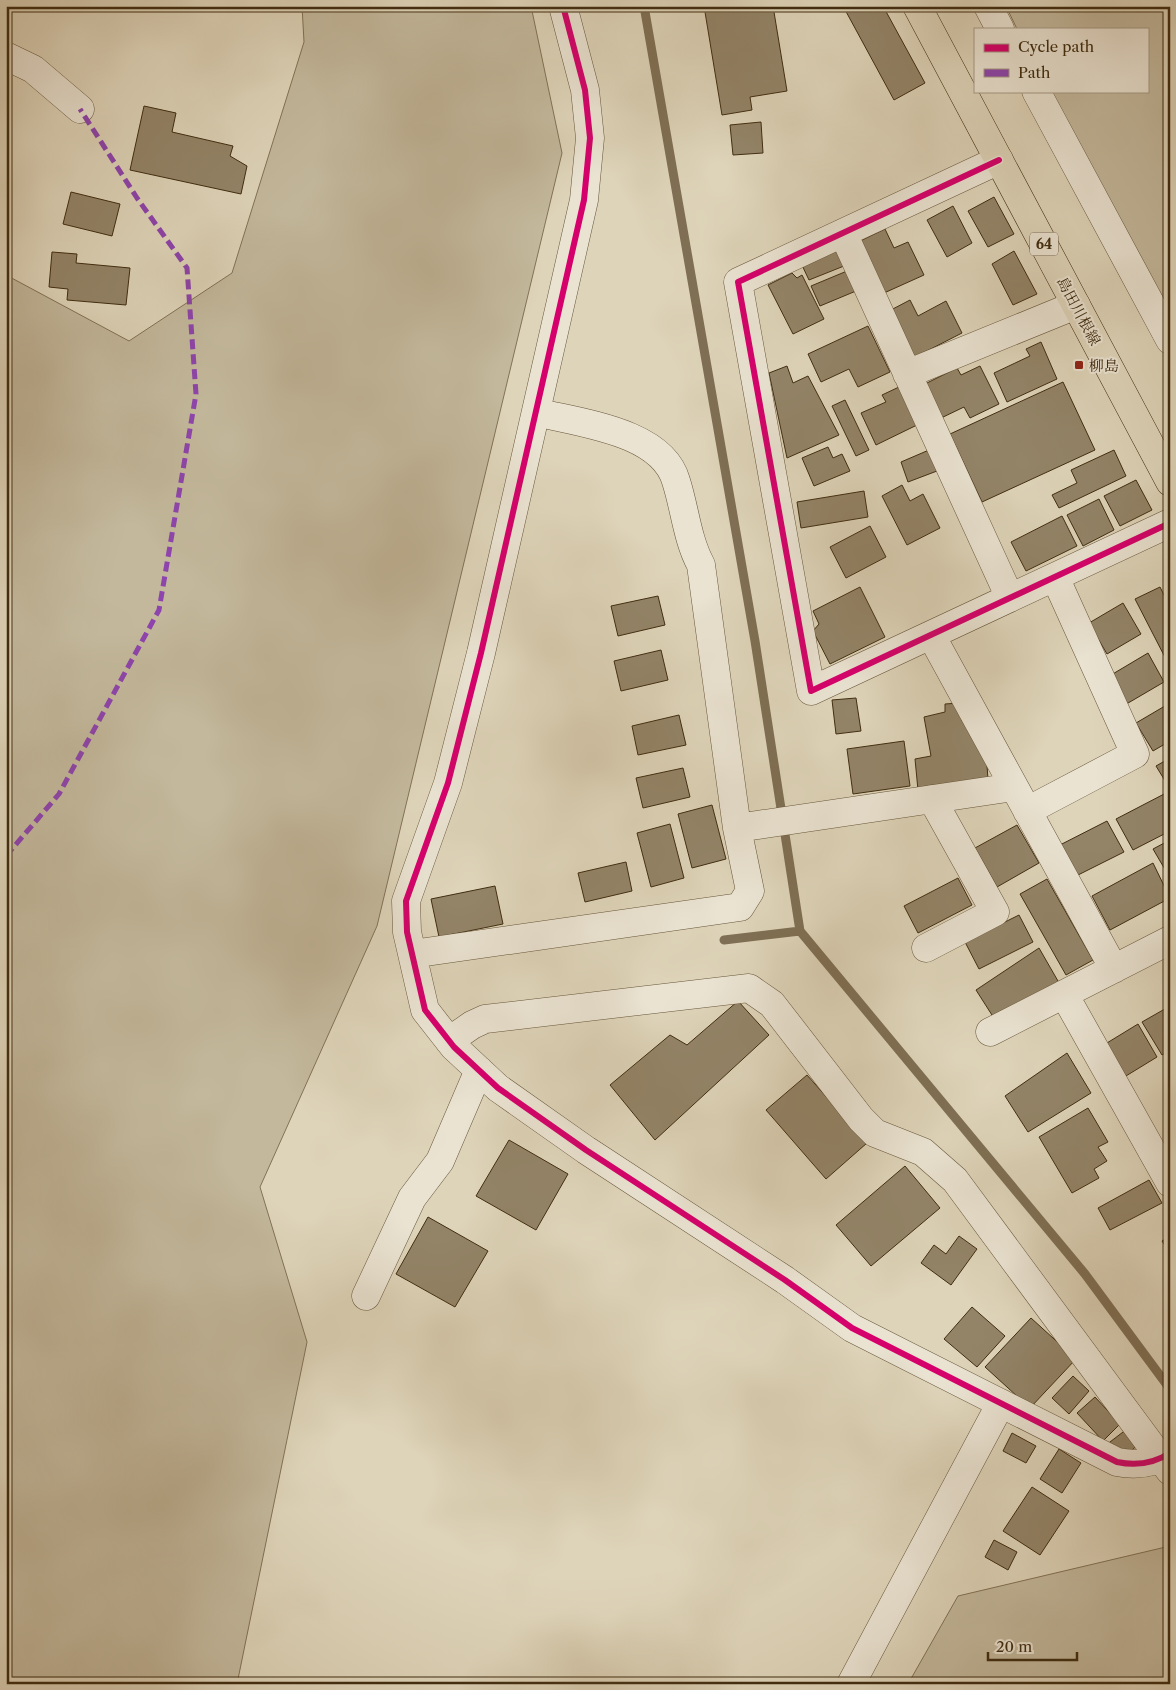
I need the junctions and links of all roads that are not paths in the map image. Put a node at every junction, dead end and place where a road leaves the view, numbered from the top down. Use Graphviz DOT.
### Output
graph roads {
  1 [pos="563,6"];
  2 [pos="918,6"];
  3 [pos="988,6"];
  4 [pos="999,28"];
  5 [pos="6,56"];
  6 [pos="1037,92"];
  7 [pos="80,109"];
  8 [pos="999,160"];
  9 [pos="843,233"];
  10 [pos="1076,305"];
  11 [pos="1170,340"];
  12 [pos="907,374"];
  13 [pos="536,412"];
  14 [pos="1170,482"];
  15 [pos="1170,523"];
  16 [pos="1055,577"];
  17 [pos="1010,598"];
  18 [pos="931,635"];
  19 [pos="1014,787"];
  20 [pos="932,799"];
  21 [pos="1027,811"];
  22 [pos="737,828"];
  23 [pos="1170,940"];
  24 [pos="926,948"];
  25 [pos="412,954"];
  26 [pos="1114,969"];
  27 [pos="1064,994"];
  28 [pos="990,1032"];
  29 [pos="449,1041"];
  30 [pos="479,1070"];
  31 [pos="1170,1183"];
  32 [pos="366,1296"];
  33 [pos="1001,1403"];
  34 [pos="1167,1461"];
  35 [pos="851,1684"];
  1 -- 13 [label="street"];
  2 -- 8 [label="main road, 島田川根線 / 64"];
  3 -- 4 [label="street"];
  5 -- 7 [label="street"];
  6 -- 11 [label="street"];
  8 -- 9 [label="street"];
  8 -- 10 [label="main road, 島田川根線 / 64"];
  9 -- 12 [label="street"];
  9 -- 18 [label="street"];
  10 -- 12 [label="street"];
  10 -- 14 [label="main road, 島田川根線 / 64"];
  12 -- 17 [label="street"];
  13 -- 22 [label="street"];
  13 -- 25 [label="street"];
  15 -- 16 [label="street"];
  16 -- 17 [label="street"];
  16 -- 21 [label="street"];
  17 -- 18 [label="street"];
  18 -- 19 [label="street"];
  19 -- 20 [label="street"];
  19 -- 21 [label="street"];
  20 -- 22 [label="street"];
  20 -- 24 [label="street"];
  21 -- 26 [label="street"];
  22 -- 25 [label="street"];
  23 -- 26 [label="street"];
  25 -- 29 [label="street"];
  26 -- 27 [label="street"];
  27 -- 28 [label="street"];
  27 -- 31 [label="street"];
  29 -- 30 [label="street"];
  29 -- 34 [label="street"];
  30 -- 32 [label="street"];
  30 -- 33 [label="street"];
  33 -- 34 [label="street"];
  33 -- 35 [label="street"];
}
